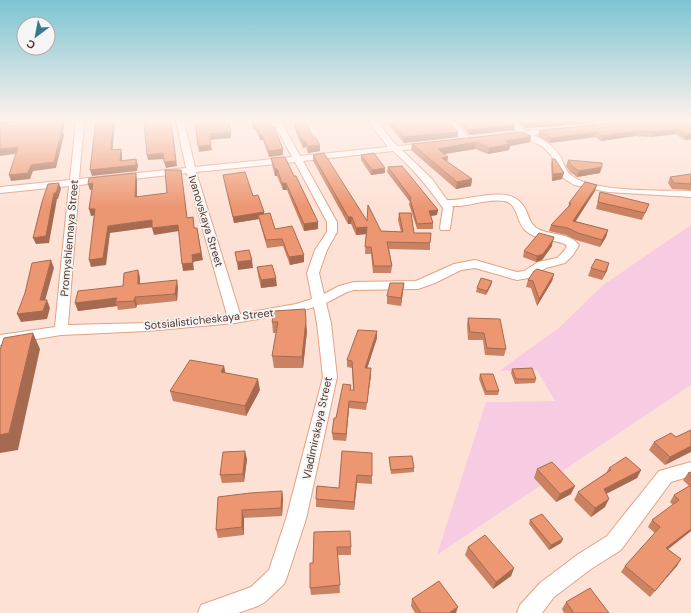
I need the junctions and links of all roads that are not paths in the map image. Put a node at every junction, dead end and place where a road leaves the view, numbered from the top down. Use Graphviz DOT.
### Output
graph roads {
  1 [pos="77,150"];
  2 [pos="186,150"];
  3 [pos="292,150"];
  4 [pos="378,150"];
  5 [pos="396,150"];
  6 [pos="550,150"];
  7 [pos="296,158"];
  8 [pos="191,170"];
  9 [pos="74,182"];
  10 [pos="0,190"];
  11 [pos="691,194"];
  12 [pos="444,203"];
  13 [pos="445,228"];
  14 [pos="320,301"];
  15 [pos="235,319"];
  16 [pos="61,330"];
  17 [pos="0,340"];
  18 [pos="691,469"];
  19 [pos="209,613"];
  20 [pos="528,613"];
  1 -- 9 [label="street, Promyshlennaya Street"];
  2 -- 8 [label="street, Ivanovskaya Street"];
  3 -- 7 [label="street, Vladimirskaya Street"];
  4 -- 7 [label="street"];
  5 -- 12 [label="street"];
  6 -- 11 [label="street"];
  7 -- 8 [label="street"];
  7 -- 14 [label="street, Vladimirskaya Street"];
  8 -- 9 [label="street"];
  8 -- 15 [label="street, Ivanovskaya Street"];
  9 -- 10 [label="street"];
  9 -- 16 [label="street, Promyshlennaya Street"];
  12 -- 13 [label="street"];
  12 -- 14 [label="street, Sotsialisticheskaya Street"];
  14 -- 15 [label="street, Sotsialisticheskaya Street"];
  14 -- 19 [label="street, Vladimirskaya Street"];
  15 -- 16 [label="street, Sotsialisticheskaya Street"];
  16 -- 17 [label="street, Sotsialisticheskaya Street"];
  18 -- 20 [label="street"];
}
